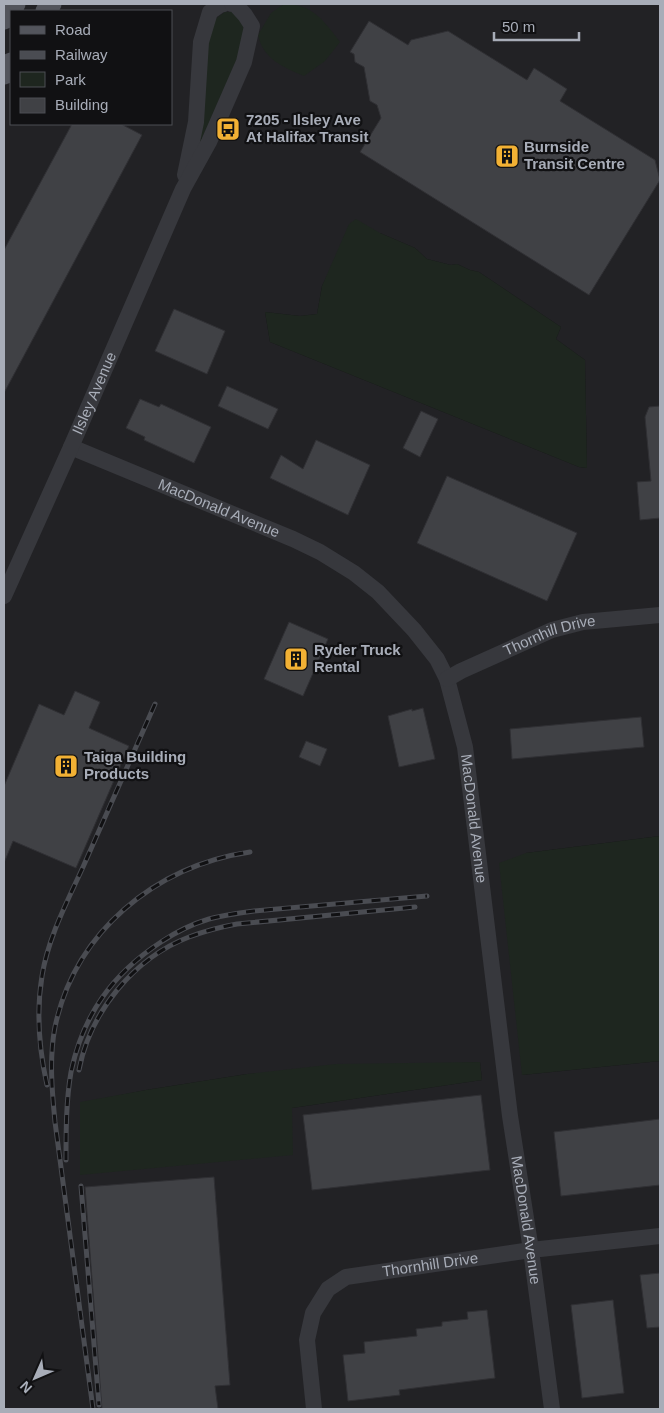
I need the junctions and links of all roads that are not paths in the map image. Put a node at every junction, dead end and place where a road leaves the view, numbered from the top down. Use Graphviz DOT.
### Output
graph roads {
  1 [pos="224,4"];
  2 [pos="232,4"];
  3 [pos="183,188"];
  4 [pos="71,446"];
  5 [pos="4,596"];
  6 [pos="660,615"];
  7 [pos="447,680"];
  8 [pos="660,1236"];
  9 [pos="531,1250"];
  10 [pos="314,1409"];
  11 [pos="552,1409"];
  1 -- 3 [label="street, Ilsley Avenue"];
  2 -- 3 [label="street, Ilsley Avenue"];
  3 -- 4 [label="street, Ilsley Avenue"];
  4 -- 5 [label="street, Ilsley Avenue"];
  4 -- 7 [label="street, MacDonald Avenue"];
  6 -- 7 [label="street, Thornhill Drive"];
  7 -- 9 [label="street, MacDonald Avenue"];
  8 -- 9 [label="street, Thornhill Drive"];
  9 -- 10 [label="street, Thornhill Drive"];
  9 -- 11 [label="street, MacDonald Avenue"];
}
